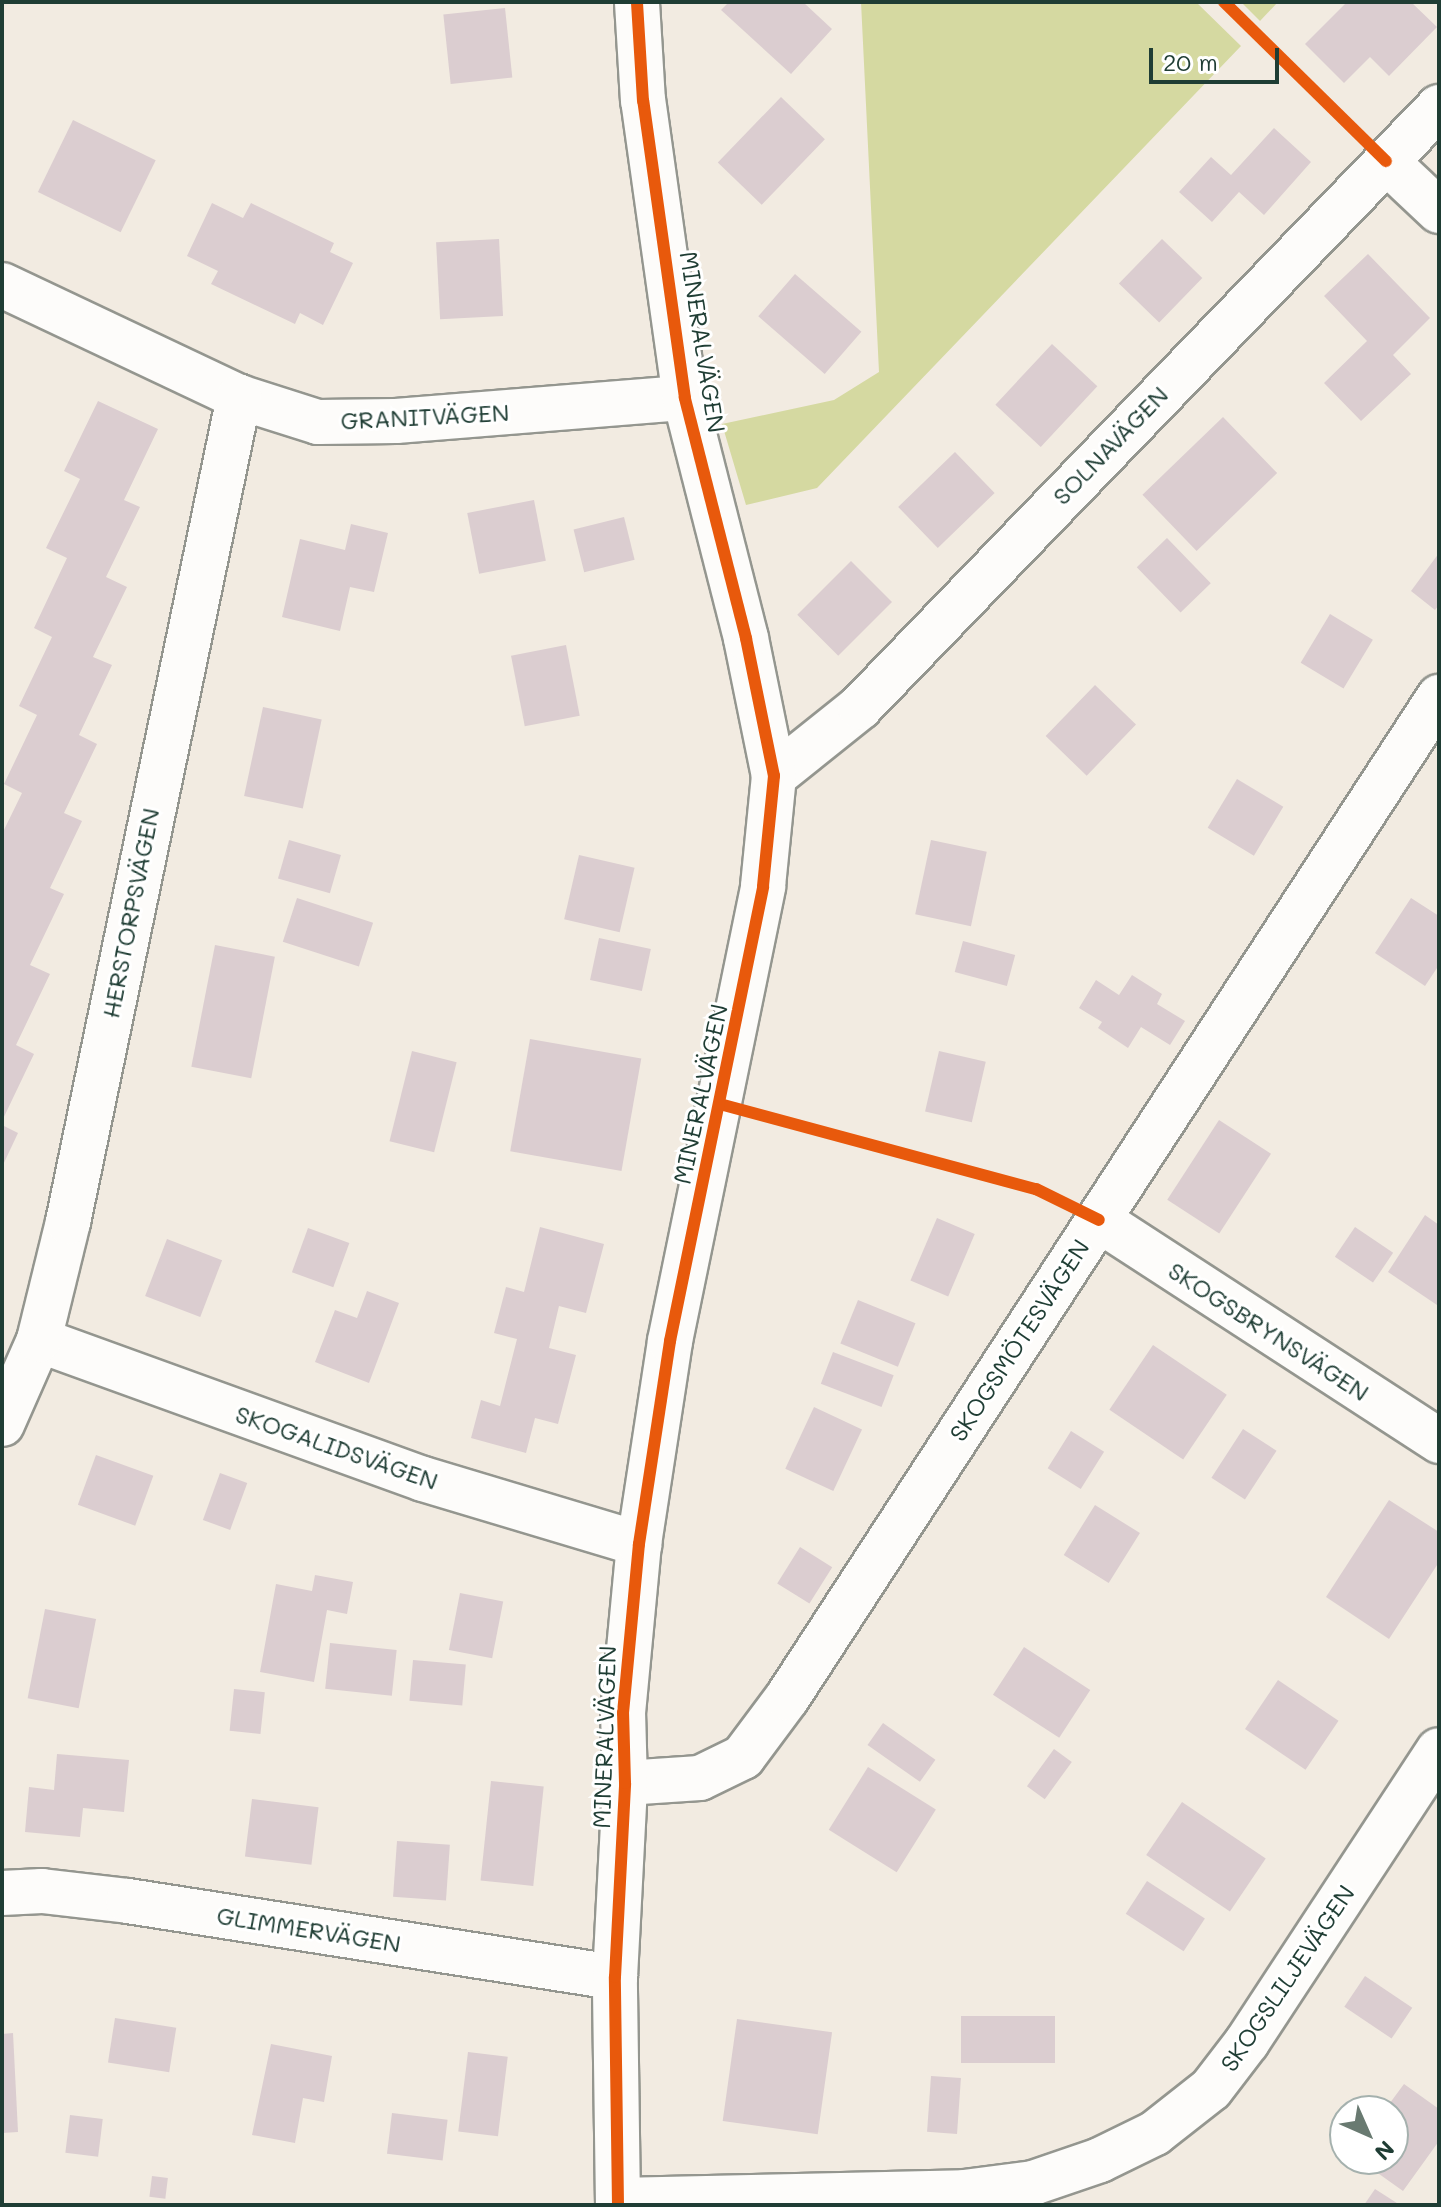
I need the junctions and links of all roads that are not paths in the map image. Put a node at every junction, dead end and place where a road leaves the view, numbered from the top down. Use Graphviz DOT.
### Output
graph roads {
  1 [pos="637,2"];
  2 [pos="1439,107"];
  3 [pos="1386,161"];
  4 [pos="1439,211"];
  5 [pos="2,285"];
  6 [pos="239,397"];
  7 [pos="685,398"];
  8 [pos="1439,697"];
  9 [pos="774,776"];
  10 [pos="1099,1220"];
  11 [pos="39,1340"];
  12 [pos="2,1424"];
  13 [pos="1439,1441"];
  14 [pos="639,1544"];
  15 [pos="1439,1750"];
  16 [pos="625,1783"];
  17 [pos="2,1893"];
  18 [pos="615,1977"];
  19 [pos="618,2202"];
  1 -- 7 [label="street, MINERALVÄGEN"];
  2 -- 3 [label="street, SOLNAVÄGEN"];
  3 -- 4 [label="street"];
  3 -- 9 [label="street, SOLNAVÄGEN"];
  5 -- 6 [label="street, GRANITVÄGEN"];
  6 -- 7 [label="street, GRANITVÄGEN"];
  6 -- 11 [label="street, HERSTORPSVÄGEN"];
  7 -- 9 [label="street, MINERALVÄGEN"];
  8 -- 10 [label="street, SKOGSMÖTESVÄGEN"];
  9 -- 14 [label="street, MINERALVÄGEN"];
  10 -- 13 [label="street, SKOGSBRYNSVÄGEN"];
  10 -- 16 [label="street, SKOGSMÖTESVÄGEN"];
  11 -- 12 [label="street, HERSTORPSVÄGEN"];
  11 -- 14 [label="street, SKOGALIDSVÄGEN"];
  14 -- 16 [label="street, MINERALVÄGEN"];
  15 -- 19 [label="street, SKOGSLILJEVÄGEN"];
  16 -- 18 [label="street, MINERALVÄGEN"];
  17 -- 18 [label="street, GLIMMERVÄGEN"];
  18 -- 19 [label="street, MINERALVÄGEN"];
}
